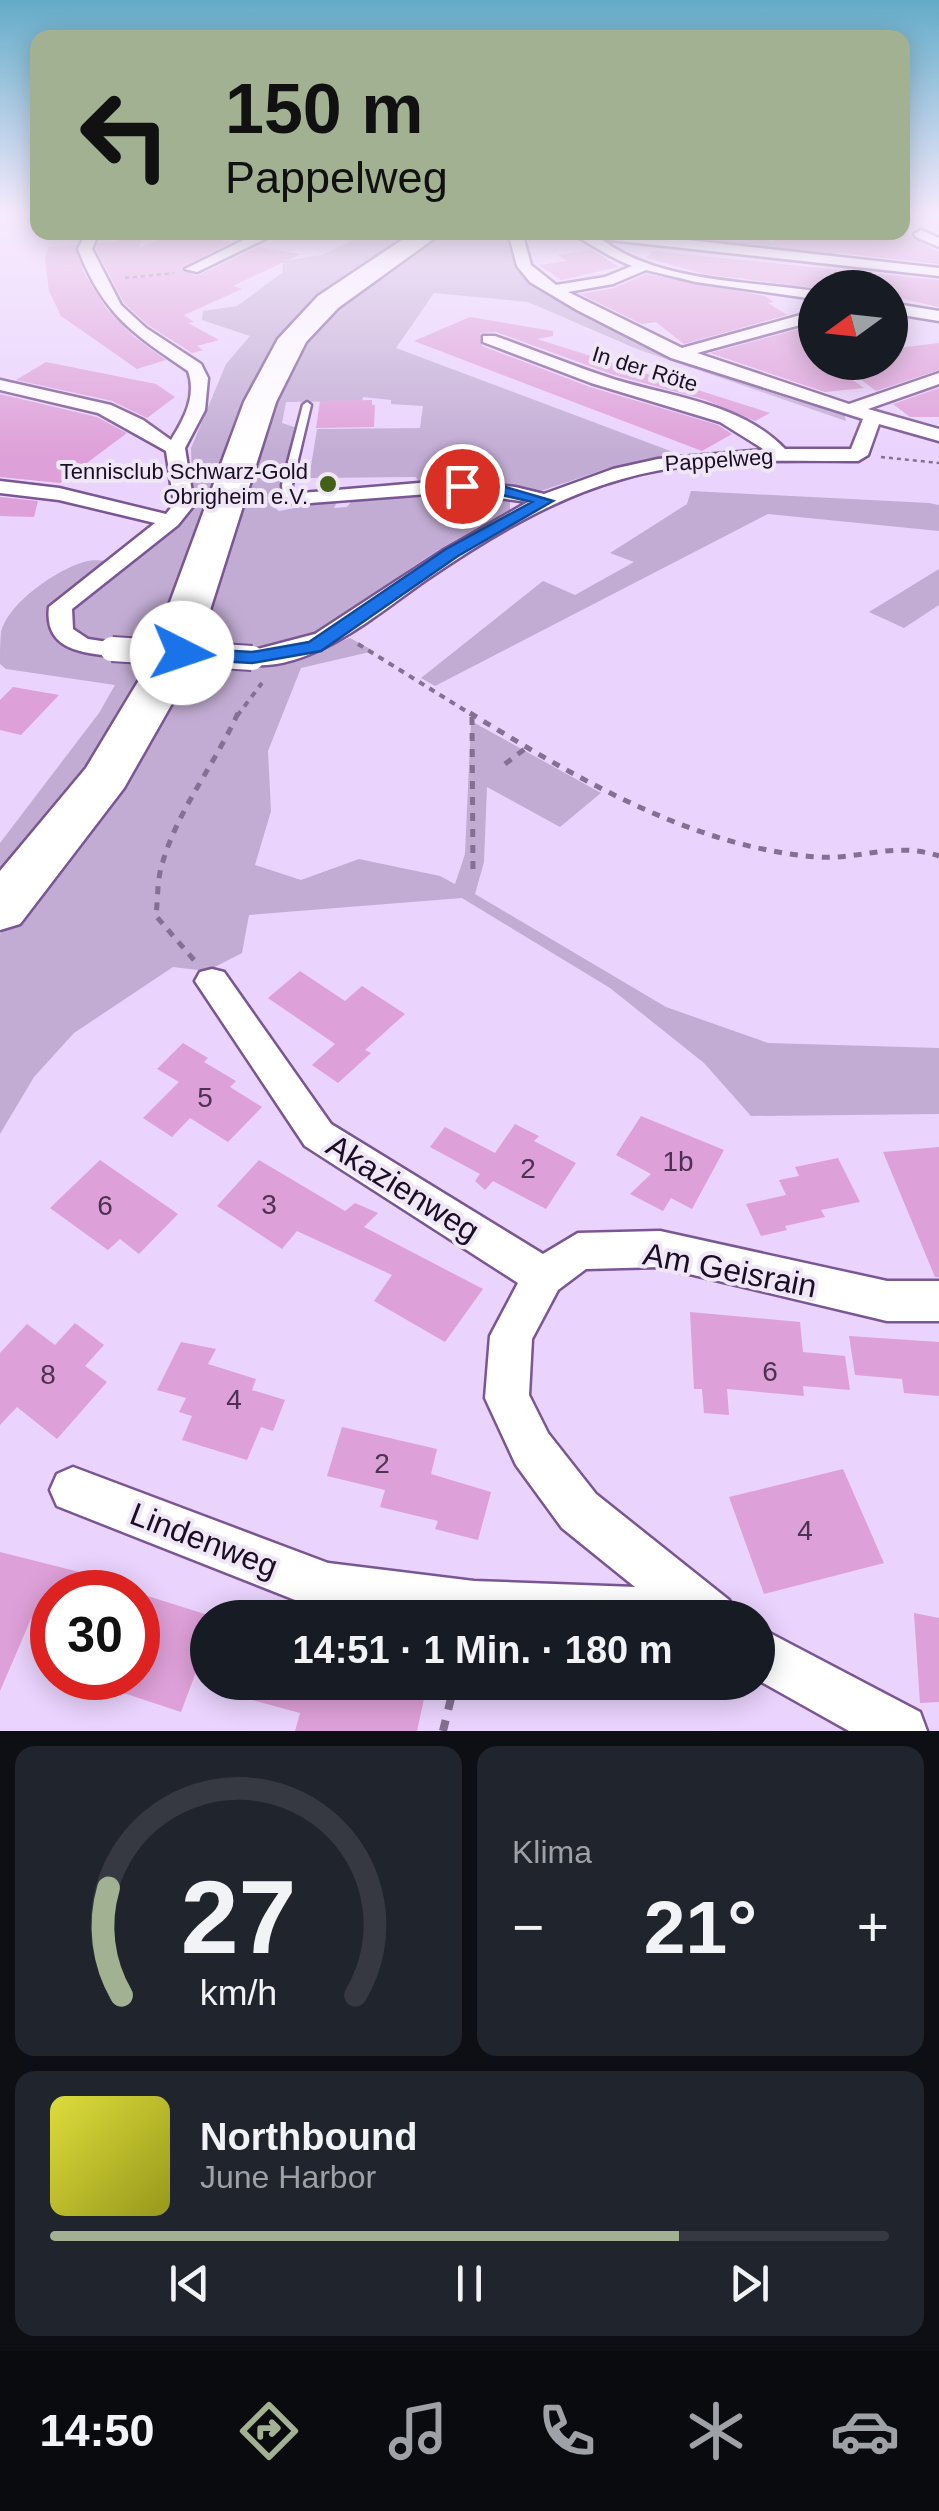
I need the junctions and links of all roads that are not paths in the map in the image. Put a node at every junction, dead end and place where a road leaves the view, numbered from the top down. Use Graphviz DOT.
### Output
graph roads {
  1 [pos="104,294"];
  2 [pos="339,294"];
  3 [pos="560,294"];
  4 [pos="908,311"];
  5 [pos="939,316"];
  6 [pos="798,321"];
  7 [pos="489,340"];
  8 [pos="677,354"];
  9 [pos="939,378"];
  10 [pos="0,385"];
  11 [pos="307,405"];
  12 [pos="851,408"];
  13 [pos="873,417"];
  14 [pos="939,435"];
  15 [pos="175,448"];
  16 [pos="780,456"];
  17 [pos="0,487"];
  18 [pos="297,498"];
  19 [pos="546,501"];
  20 [pos="171,521"];
  21 [pos="0,910"];
  22 [pos="212,981"];
  23 [pos="544,1277"];
  24 [pos="939,1301"];
  25 [pos="73,1490"];
  26 [pos="425,1600"];
  27 [pos="688,1600"];
  28 [pos="775,1661"];
  29 [pos="901,1731"];
  1 -- 15 [label="street"];
  2 -- 21 [label="highway"];
  3 -- 8 [label="street"];
  4 -- 5 [label="street"];
  6 -- 8 [label="street"];
  7 -- 16 [label="street, In der Röte"];
  8 -- 12 [label="street"];
  9 -- 12 [label="street"];
  10 -- 15 [label="street"];
  11 -- 18 [label="lane"];
  12 -- 13 [label="street"];
  13 -- 14 [label="street"];
  13 -- 16 [label="street, Pappelweg"];
  15 -- 20 [label="street"];
  16 -- 19 [label="street, Pappelweg"];
  17 -- 20 [label="street"];
  18 -- 19 [label="street"];
  19 -- 20 [label="street, Pappelweg, bridge"];
  22 -- 23 [label="street, Akazienweg"];
  23 -- 24 [label="street, Am Geisrain"];
  23 -- 27 [label="street, Am Geisrain"];
  25 -- 26 [label="street, Lindenweg"];
  28 -- 29 [label="street"];
}
